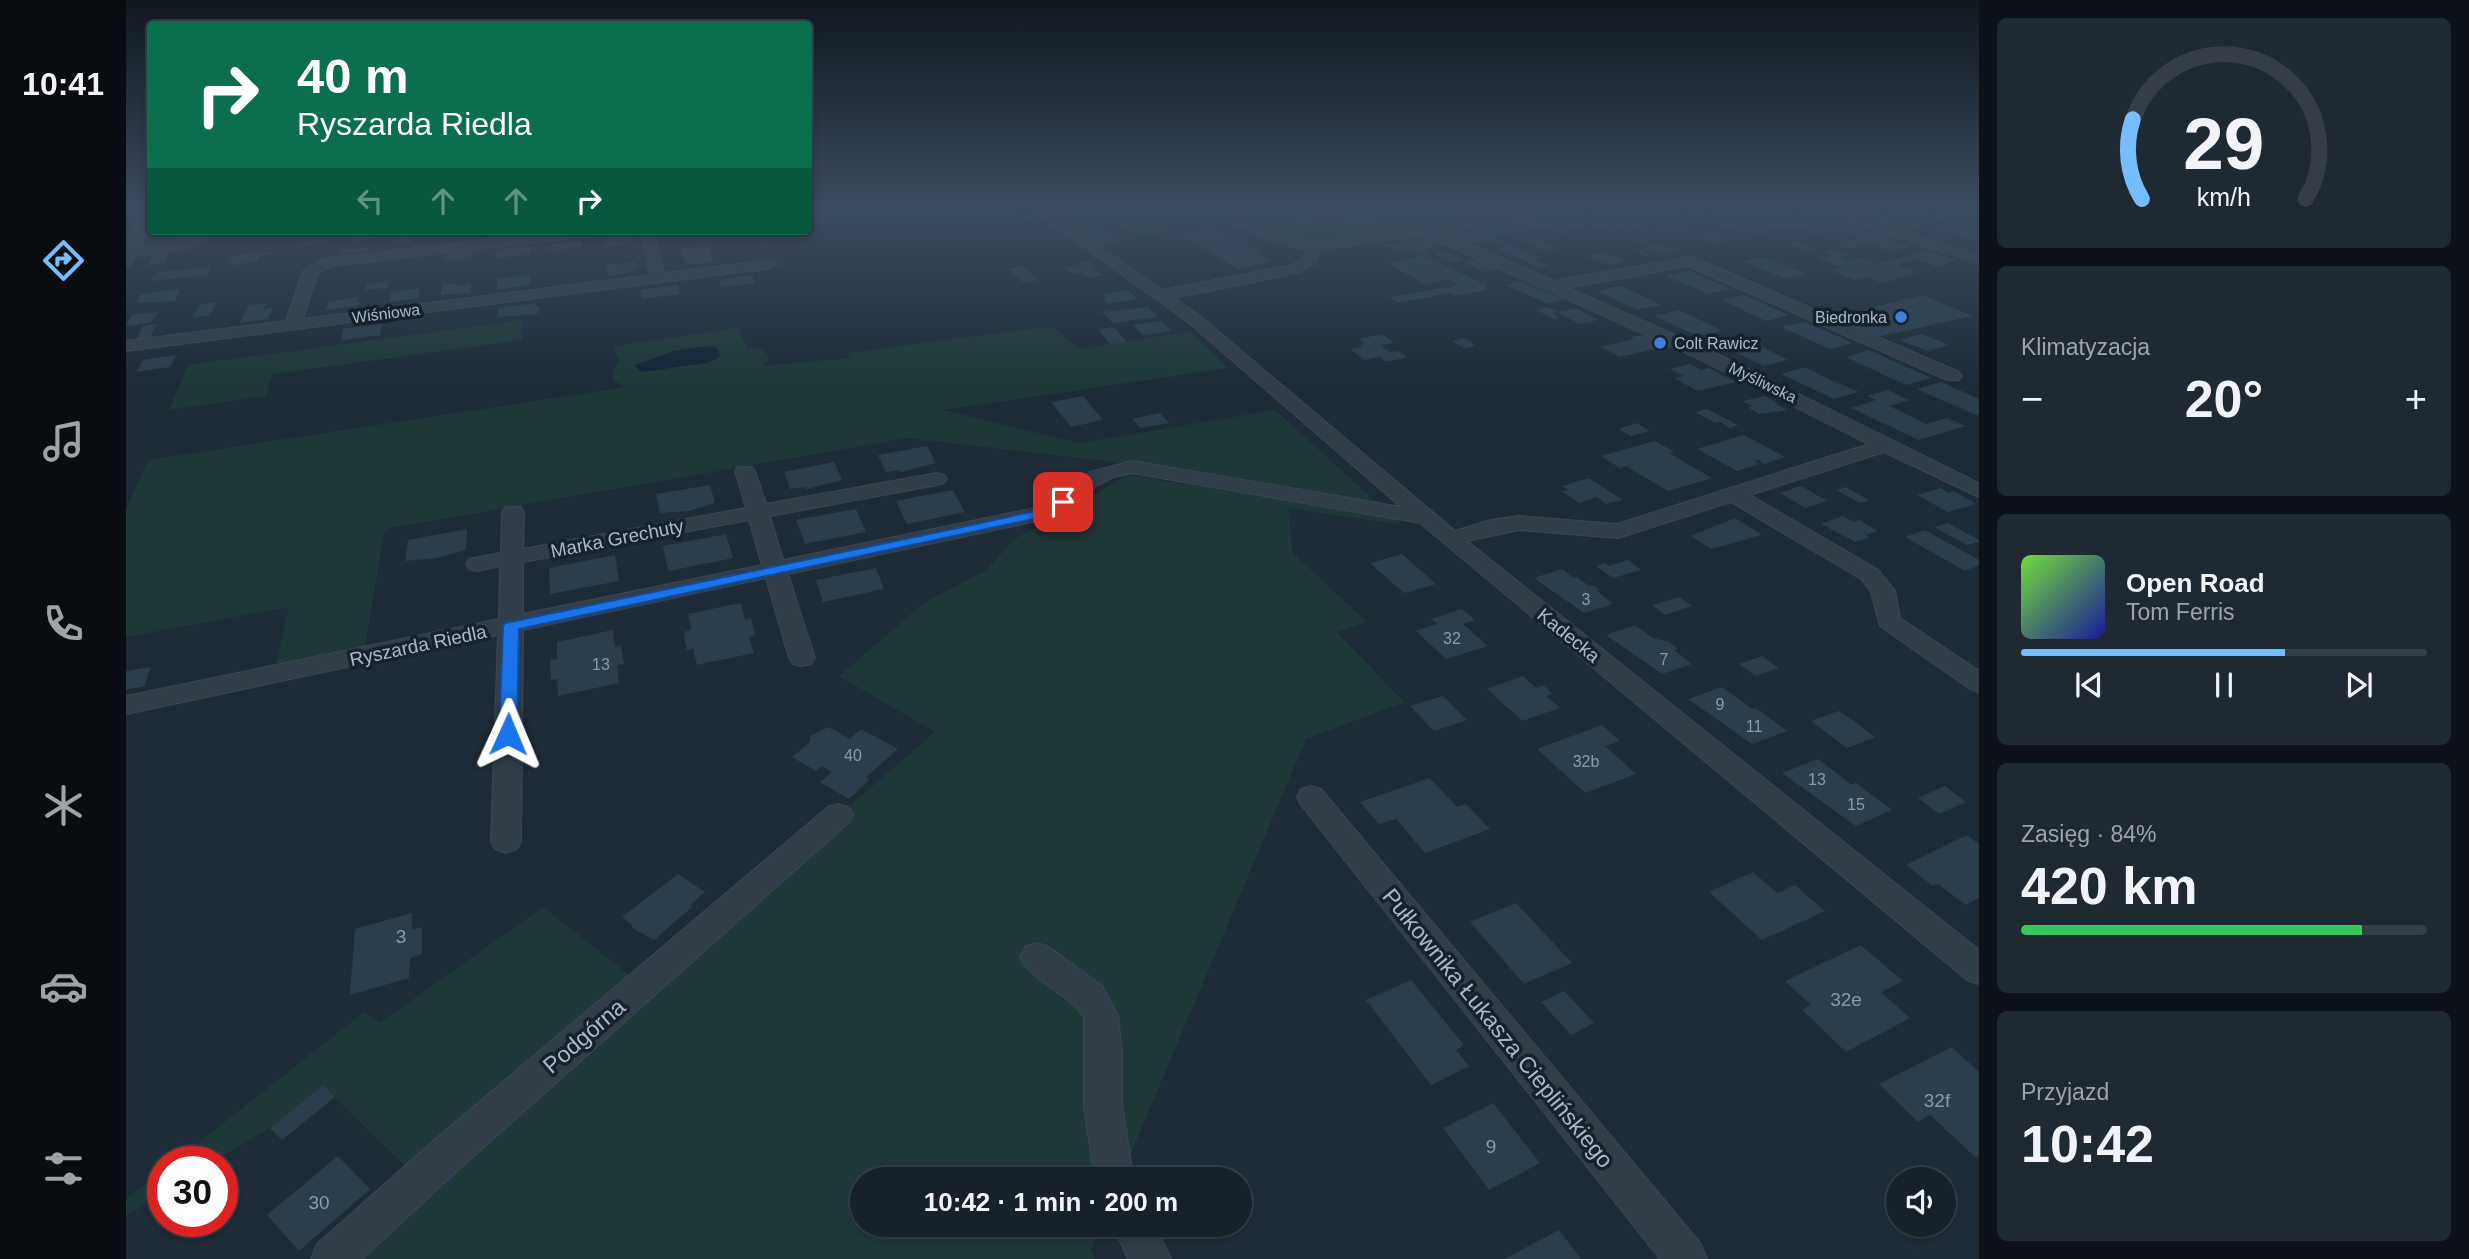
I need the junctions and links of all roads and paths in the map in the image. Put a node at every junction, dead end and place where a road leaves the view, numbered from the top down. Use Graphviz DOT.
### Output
graph roads {
  1 [pos="315,267"];
  2 [pos="655,267"];
  3 [pos="749,267"];
  4 [pos="1122,267"];
  5 [pos="1303,267"];
  6 [pos="1510,267"];
  7 [pos="1658,267"];
  8 [pos="1702,267"];
  9 [pos="658,278"];
  10 [pos="1554,286"];
  11 [pos="1163,295"];
  12 [pos="293,325"];
  13 [pos="126,346"];
  14 [pos="1954,376"];
  15 [pos="1888,444"];
  16 [pos="745,471"];
  17 [pos="937,479"];
  18 [pos="1979,491"];
  19 [pos="1733,494"];
  20 [pos="513,512"];
  21 [pos="758,512"];
  22 [pos="1427,518"];
  23 [pos="1451,539"];
  24 [pos="512,558"];
  25 [pos="477,564"];
  26 [pos="775,569"];
  27 [pos="511,626"];
  28 [pos="802,658"];
  29 [pos="1979,682"];
  30 [pos="126,705"];
  31 [pos="1311,797"];
  32 [pos="838,815"];
  33 [pos="506,841"];
  34 [pos="1037,957"];
  35 [pos="1979,970"];
  36 [pos="1113,1167"];
  37 [pos="1139,1237"];
  38 [pos="332,1259"];
  39 [pos="1150,1259"];
  40 [pos="1686,1259"];
  1 -- 12 [label="street"];
  2 -- 9 [label="street"];
  3 -- 9 [label="street, Wiśniowa"];
  4 -- 11 [label="street, Kadecka"];
  5 -- 11 [label="street"];
  6 -- 10 [label="street, Myśliwska"];
  7 -- 10 [label="street"];
  8 -- 14 [label="street"];
  9 -- 12 [label="street, Wiśniowa"];
  10 -- 15 [label="street, Myśliwska"];
  11 -- 22 [label="street, Kadecka"];
  12 -- 13 [label="street, Wiśniowa"];
  15 -- 18 [label="street, Myśliwska"];
  15 -- 19 [label="street"];
  16 -- 21 [label="street"];
  17 -- 21 [label="street, Marka Grechuty"];
  19 -- 23 [label="street"];
  19 -- 29 [label="street"];
  20 -- 24 [label="street"];
  21 -- 24 [label="street, Marka Grechuty"];
  21 -- 26 [label="street"];
  22 -- 23 [label="street, Kadecka"];
  22 -- 26 [label="street, Ryszarda Riedla"];
  23 -- 35 [label="street, Kadecka"];
  24 -- 25 [label="street, Marka Grechuty"];
  24 -- 27 [label="street"];
  26 -- 27 [label="street, Ryszarda Riedla"];
  26 -- 28 [label="street"];
  27 -- 30 [label="street, Ryszarda Riedla"];
  27 -- 33 [label="street"];
  31 -- 40 [label="street, Pułkownika Łukasza Cieplińskiego"];
  32 -- 38 [label="street, Podgórna"];
  34 -- 36 [label="street"];
  37 -- 39 [label="street"];
}
